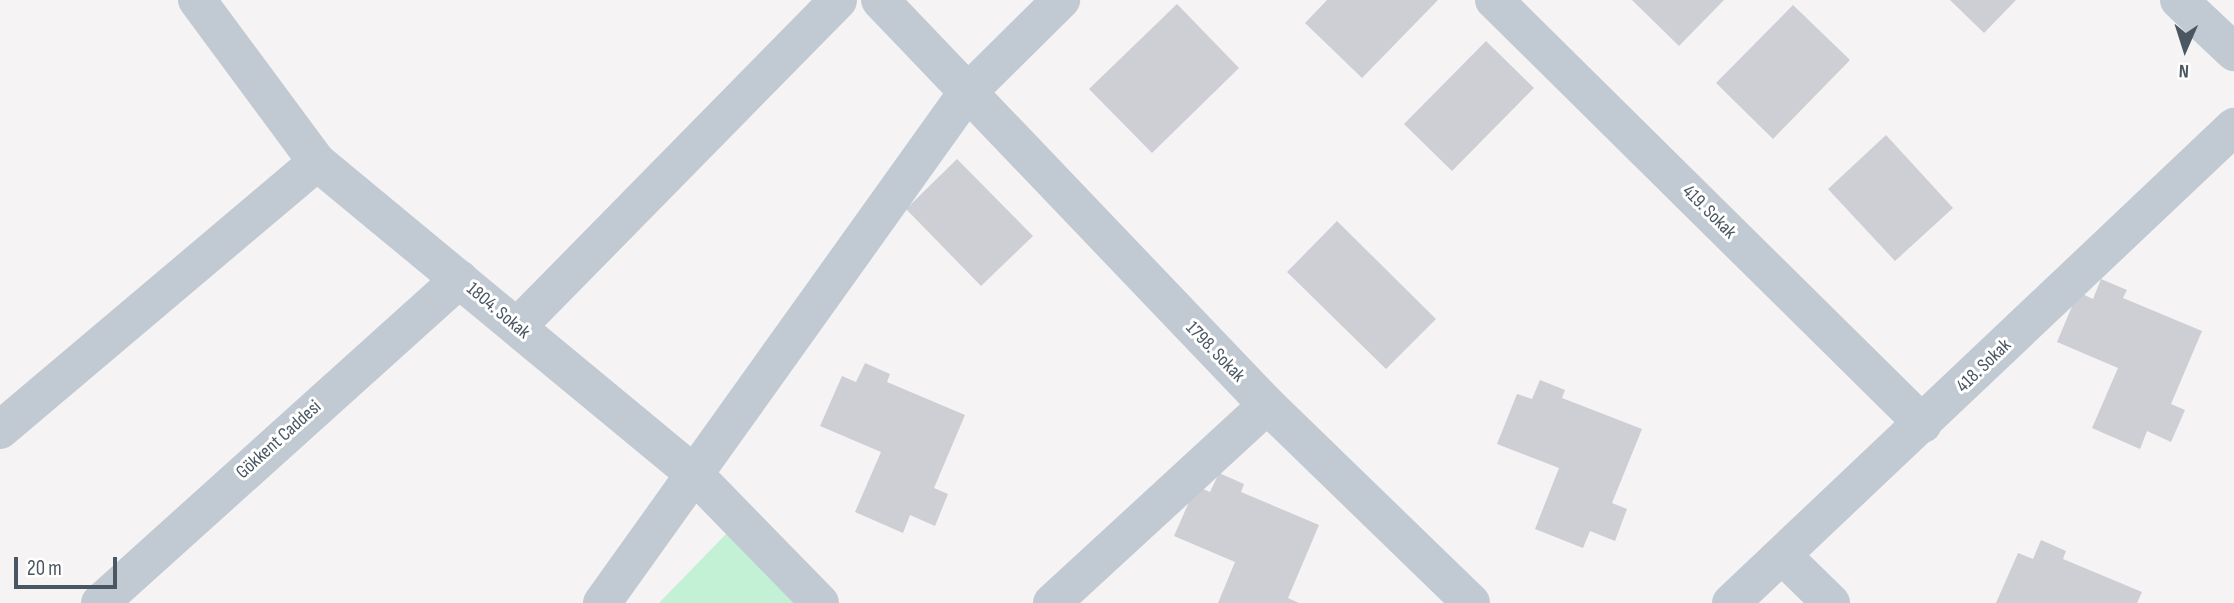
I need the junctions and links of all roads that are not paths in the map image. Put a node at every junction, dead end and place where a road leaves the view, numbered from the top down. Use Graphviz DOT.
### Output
graph roads {
  1 [pos="197,0"];
  2 [pos="838,0"];
  3 [pos="880,0"];
  4 [pos="1061,0"];
  5 [pos="1494,0"];
  6 [pos="2179,0"];
  7 [pos="2234,52"];
  8 [pos="966,93"];
  9 [pos="2234,127"];
  10 [pos="317,162"];
  11 [pos="460,279"];
  12 [pos="517,327"];
  13 [pos="1267,405"];
  14 [pos="1923,424"];
  15 [pos="0,430"];
  16 [pos="695,475"];
  17 [pos="1784,557"];
  18 [pos="100,603"];
  19 [pos="602,603"];
  20 [pos="820,603"];
  21 [pos="1052,603"];
  22 [pos="1471,603"];
  23 [pos="1731,603"];
  24 [pos="1831,603"];
  1 -- 10 [label="street, 1804. Sokak"];
  2 -- 12 [label="street"];
  3 -- 8 [label="street, 1798. Sokak"];
  4 -- 8 [label="street"];
  5 -- 14 [label="street, 419. Sokak"];
  6 -- 7 [label="street"];
  8 -- 13 [label="street, 1798. Sokak"];
  8 -- 16 [label="street"];
  9 -- 14 [label="street, 418. Sokak"];
  10 -- 11 [label="street, 1804. Sokak"];
  10 -- 15 [label="street"];
  11 -- 12 [label="street, 1804. Sokak"];
  11 -- 18 [label="street, Gökkent Caddesi"];
  12 -- 16 [label="street, 1804. Sokak"];
  13 -- 21 [label="street"];
  13 -- 22 [label="street, 1798. Sokak"];
  14 -- 17 [label="street, 418. Sokak"];
  16 -- 19 [label="street"];
  16 -- 20 [label="street, 1804. Sokak"];
  17 -- 23 [label="street, 418. Sokak"];
  17 -- 24 [label="street"];
}
